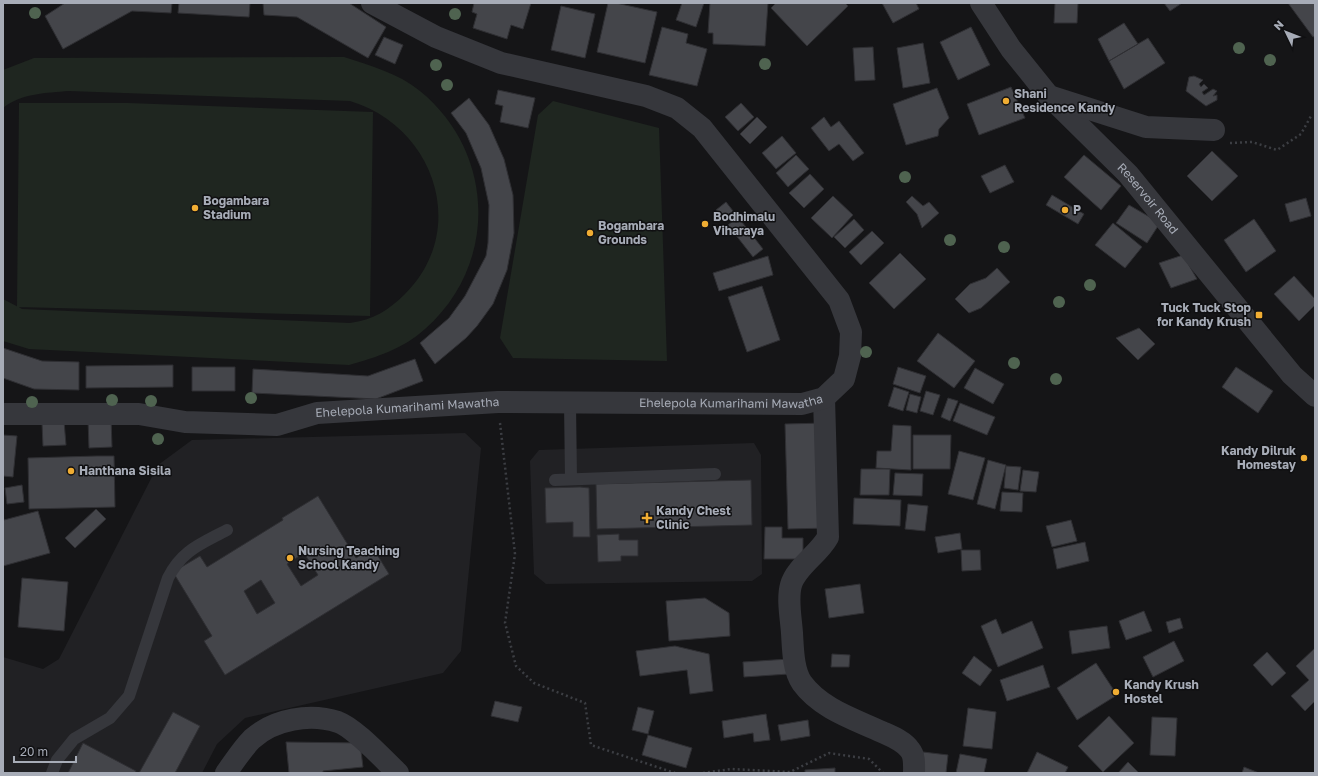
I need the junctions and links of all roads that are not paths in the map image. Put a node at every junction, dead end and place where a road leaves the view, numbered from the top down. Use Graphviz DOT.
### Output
graph roads {
  1 [pos="372,3"];
  2 [pos="982,3"];
  3 [pos="1048,96"];
  4 [pos="1214,130"];
  5 [pos="1315,396"];
  6 [pos="824,398"];
  7 [pos="570,403"];
  8 [pos="3,414"];
  9 [pos="715,474"];
  10 [pos="571,479"];
  11 [pos="555,480"];
  12 [pos="227,530"];
  13 [pos="52,773"];
  14 [pos="226,773"];
  15 [pos="398,773"];
  16 [pos="914,773"];
  1 -- 6 [label="street, Ehelepola Kumarihami Mawatha"];
  2 -- 3 [label="street, Reservoir Road"];
  3 -- 4 [label="street"];
  3 -- 5 [label="street, Reservoir Road"];
  6 -- 7 [label="street, Ehelepola Kumarihami Mawatha"];
  6 -- 16 [label="street"];
  7 -- 8 [label="street, Ehelepola Kumarihami Mawatha"];
  7 -- 10 [label="lane"];
  9 -- 10 [label="lane"];
  10 -- 11 [label="lane"];
  12 -- 13 [label="lane"];
  14 -- 15 [label="street"];
}
